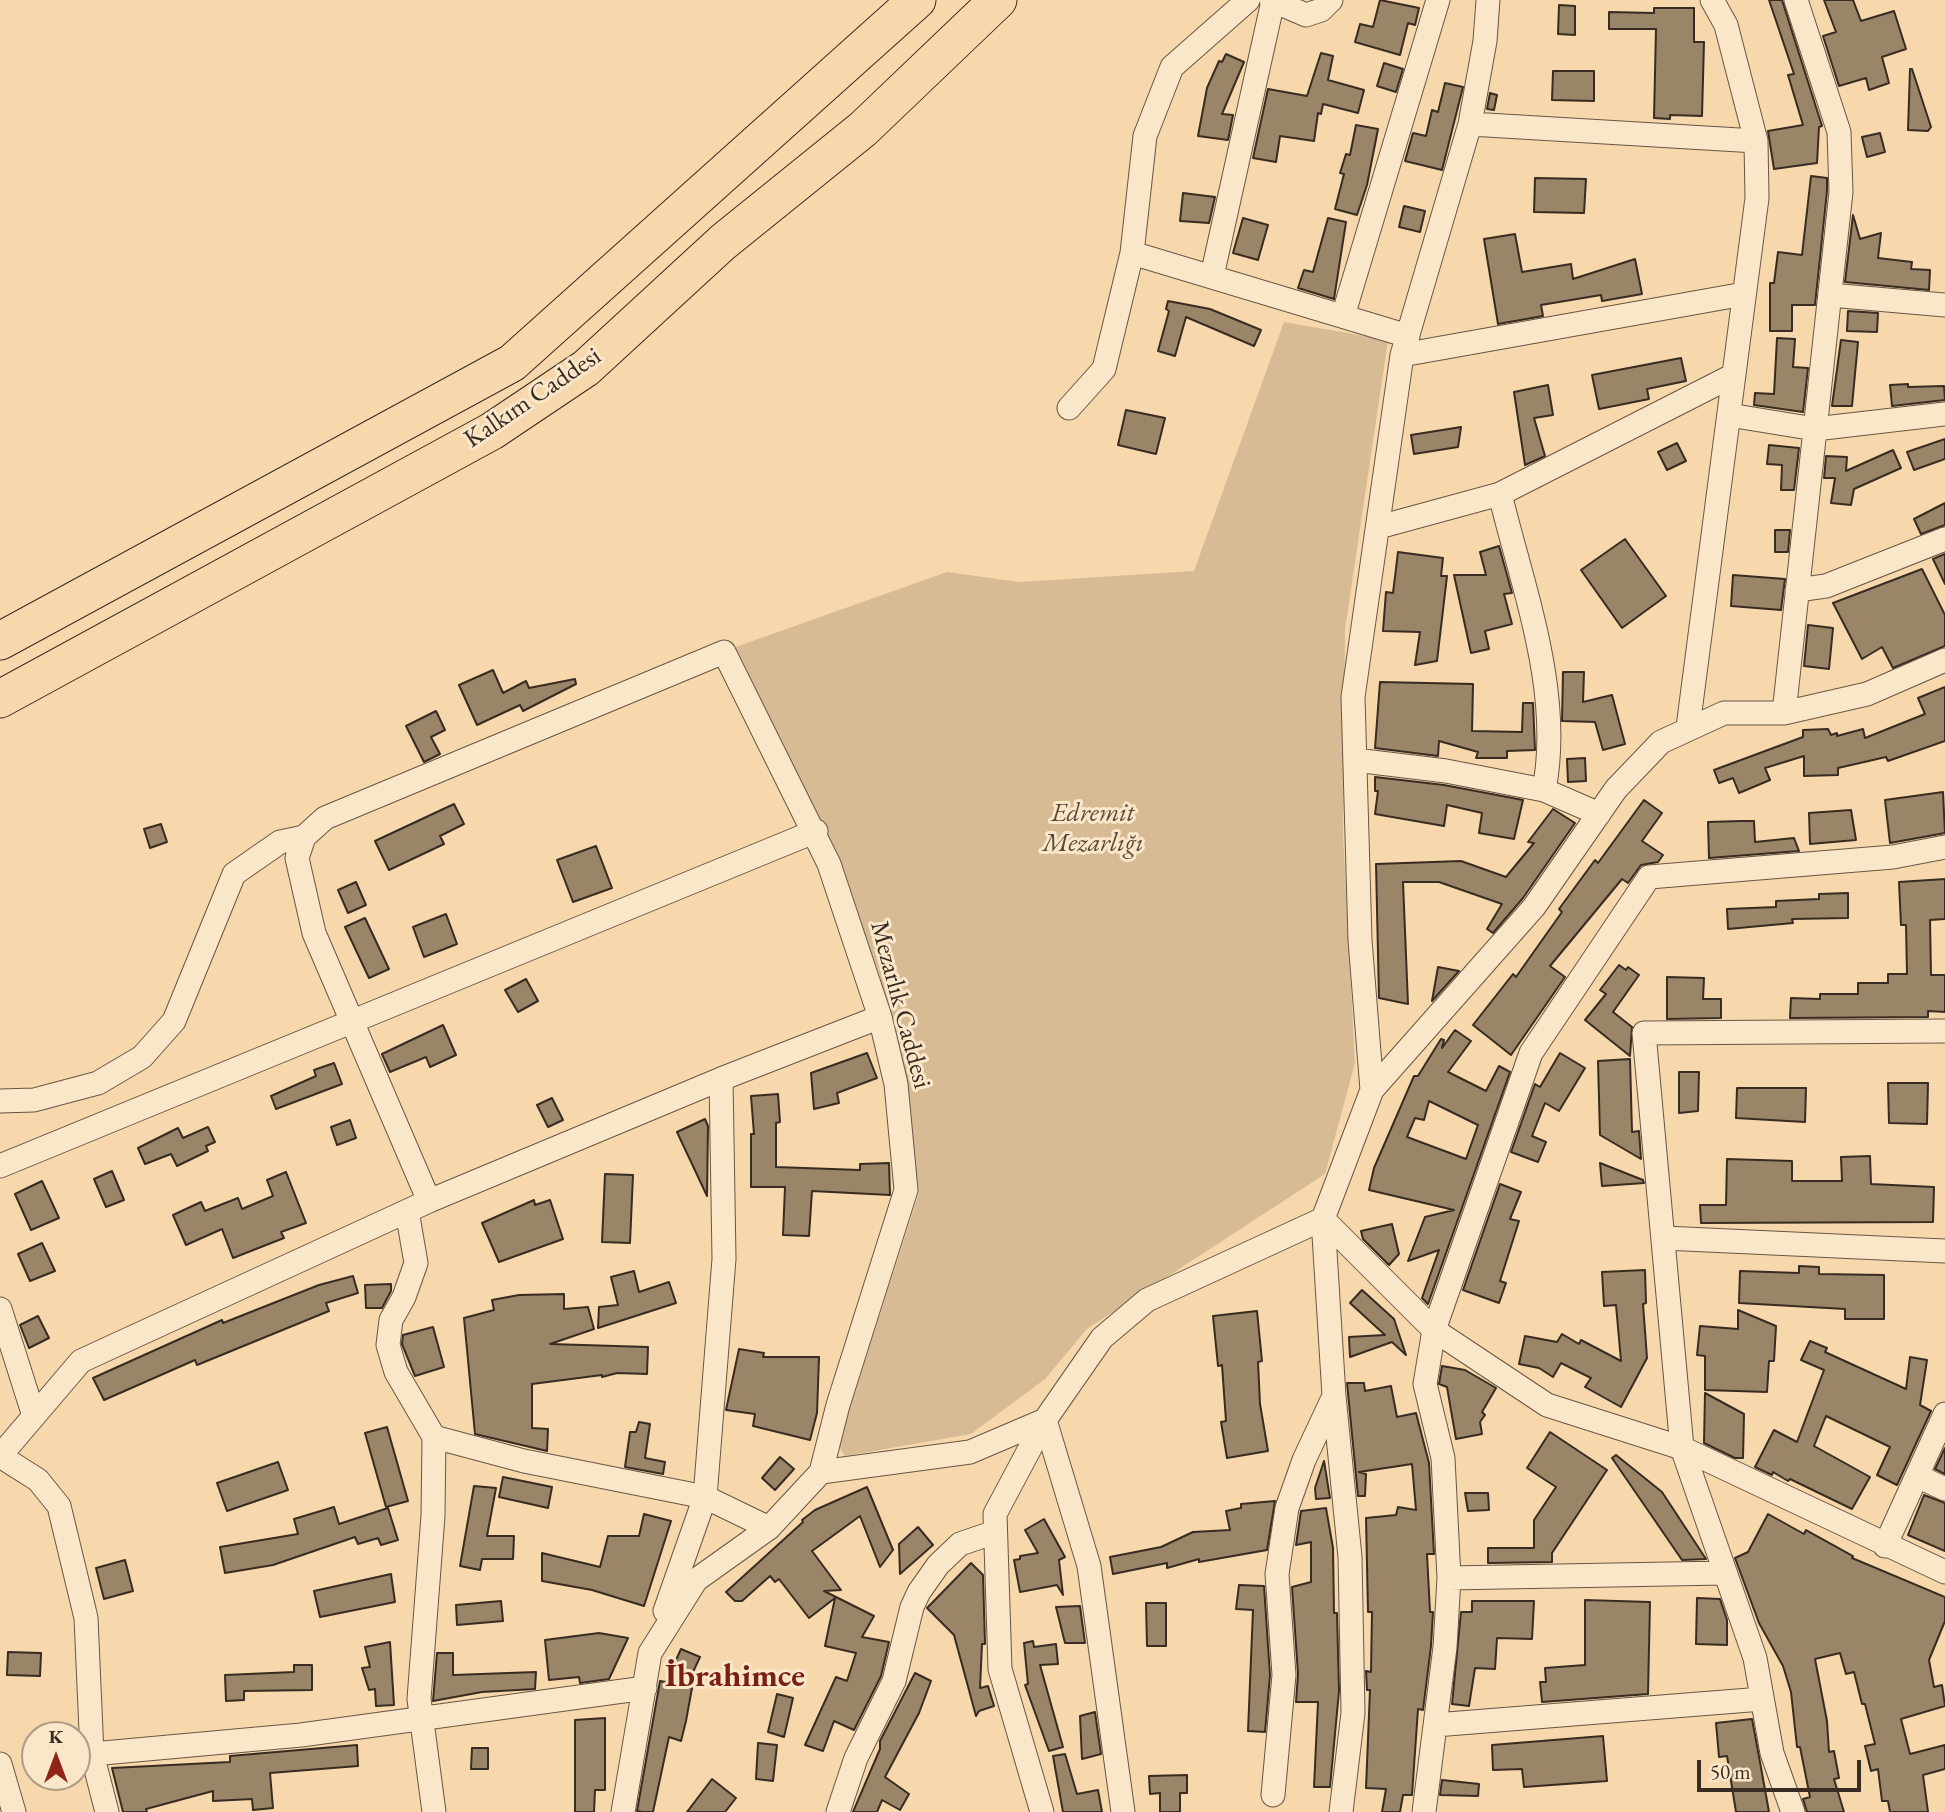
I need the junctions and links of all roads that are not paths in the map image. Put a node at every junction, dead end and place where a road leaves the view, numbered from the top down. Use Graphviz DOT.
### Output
graph roads {
  1 [pos="917,0"];
  2 [pos="998,0"];
  3 [pos="1248,0"];
  4 [pos="1331,0"];
  5 [pos="1438,0"];
  6 [pos="1488,0"];
  7 [pos="1712,0"];
  8 [pos="1796,0"];
  9 [pos="1272,1"];
  10 [pos="1471,124"];
  11 [pos="1756,141"];
  12 [pos="1132,253"];
  13 [pos="1212,276"];
  14 [pos="1744,294"];
  15 [pos="1830,295"];
  16 [pos="1945,305"];
  17 [pos="1343,316"];
  18 [pos="1405,346"];
  19 [pos="1734,375"];
  20 [pos="1069,408"];
  21 [pos="1945,414"];
  22 [pos="1729,415"];
  23 [pos="1815,429"];
  24 [pos="1500,494"];
  25 [pos="1378,527"];
  26 [pos="1945,540"];
  27 [pos="1797,590"];
  28 [pos="0,641"];
  29 [pos="1945,660"];
  30 [pos="0,699"];
  31 [pos="1784,713"];
  32 [pos="1688,727"];
  33 [pos="1355,760"];
  34 [pos="1544,790"];
  35 [pos="1599,814"];
  36 [pos="816,831"];
  37 [pos="304,837"];
  38 [pos="1945,847"];
  39 [pos="880,1017"];
  40 [pos="352,1021"];
  41 [pos="1945,1031"];
  42 [pos="721,1079"];
  43 [pos="1372,1090"];
  44 [pos="0,1101"];
  45 [pos="0,1166"];
  46 [pos="429,1201"];
  47 [pos="407,1211"];
  48 [pos="1323,1219"];
  49 [pos="1664,1238"];
  50 [pos="1945,1251"];
  51 [pos="0,1309"];
  52 [pos="1434,1330"];
  53 [pos="1334,1396"];
  54 [pos="1945,1414"];
  55 [pos="34,1416"];
  56 [pos="1045,1420"];
  57 [pos="434,1437"];
  58 [pos="1682,1448"];
  59 [pos="0,1456"];
  60 [pos="821,1472"];
  61 [pos="1917,1476"];
  62 [pos="1945,1489"];
  63 [pos="705,1497"];
  64 [pos="769,1528"];
  65 [pos="995,1532"];
  66 [pos="1885,1546"];
  67 [pos="1945,1572"];
  68 [pos="1724,1573"];
  69 [pos="1449,1578"];
  70 [pos="650,1653"];
  71 [pos="645,1688"];
  72 [pos="1762,1699"];
  73 [pos="419,1717"];
  74 [pos="1435,1725"];
  75 [pos="92,1754"];
  76 [pos="0,1764"];
  77 [pos="1273,1795"];
  78 [pos="14,1812"];
  79 [pos="107,1812"];
  80 [pos="434,1812"];
  81 [pos="623,1812"];
  82 [pos="838,1812"];
  83 [pos="1042,1812"];
  84 [pos="1123,1812"];
  85 [pos="1341,1812"];
  86 [pos="1424,1812"];
  87 [pos="1793,1812"];
  1 -- 28 [label="main road, Kalkım Caddesi"];
  2 -- 30 [label="main road, Kalkım Caddesi"];
  3 -- 12 [label="street"];
  4 -- 9 [label="street"];
  5 -- 17 [label="street"];
  6 -- 10 [label="street"];
  7 -- 11 [label="street"];
  8 -- 15 [label="street"];
  9 -- 13 [label="street"];
  10 -- 11 [label="street"];
  10 -- 18 [label="street"];
  11 -- 14 [label="street"];
  12 -- 13 [label="street"];
  12 -- 20 [label="street"];
  13 -- 17 [label="street"];
  14 -- 18 [label="street"];
  14 -- 19 [label="street"];
  15 -- 16 [label="street"];
  15 -- 23 [label="street"];
  17 -- 18 [label="street"];
  18 -- 25 [label="street"];
  19 -- 22 [label="street"];
  19 -- 24 [label="street"];
  21 -- 23 [label="street"];
  22 -- 23 [label="street"];
  22 -- 32 [label="street"];
  23 -- 27 [label="street"];
  24 -- 25 [label="street"];
  24 -- 34 [label="street"];
  25 -- 33 [label="street"];
  26 -- 27 [label="street"];
  27 -- 31 [label="street"];
  29 -- 31 [label="street"];
  31 -- 32 [label="street"];
  32 -- 35 [label="street"];
  33 -- 34 [label="street"];
  33 -- 43 [label="street"];
  34 -- 35 [label="street"];
  35 -- 43 [label="street"];
  36 -- 37 [label="street, Mezarlık Caddesi"];
  36 -- 39 [label="street, Mezarlık Caddesi"];
  36 -- 40 [label="street"];
  37 -- 40 [label="street"];
  37 -- 44 [label="street"];
  38 -- 52 [label="street"];
  39 -- 42 [label="street"];
  39 -- 60 [label="street, Mezarlık Caddesi"];
  40 -- 45 [label="street"];
  40 -- 46 [label="street"];
  41 -- 49 [label="street"];
  42 -- 46 [label="street"];
  42 -- 63 [label="street"];
  43 -- 48 [label="street"];
  46 -- 47 [label="street"];
  47 -- 55 [label="street"];
  47 -- 57 [label="street"];
  48 -- 52 [label="street"];
  48 -- 53 [label="street"];
  48 -- 56 [label="street"];
  49 -- 50 [label="street"];
  49 -- 58 [label="street"];
  51 -- 55 [label="street"];
  52 -- 58 [label="street"];
  52 -- 69 [label="street"];
  53 -- 77 [label="street"];
  53 -- 85 [label="street"];
  54 -- 61 [label="street"];
  55 -- 59 [label="street"];
  56 -- 60 [label="street"];
  56 -- 65 [label="street"];
  56 -- 84 [label="street"];
  57 -- 63 [label="street"];
  57 -- 73 [label="street"];
  58 -- 66 [label="street"];
  58 -- 68 [label="street"];
  59 -- 75 [label="street"];
  60 -- 64 [label="street"];
  61 -- 62 [label="street"];
  61 -- 66 [label="street"];
  63 -- 64 [label="street"];
  63 -- 70 [label="street"];
  64 -- 70 [label="street"];
  65 -- 82 [label="street"];
  65 -- 83 [label="street"];
  66 -- 67 [label="street"];
  68 -- 69 [label="street"];
  68 -- 72 [label="street"];
  69 -- 74 [label="street"];
  70 -- 71 [label="street"];
  71 -- 73 [label="street"];
  71 -- 81 [label="street"];
  72 -- 74 [label="street"];
  72 -- 87 [label="street"];
  73 -- 75 [label="street"];
  73 -- 80 [label="street"];
  74 -- 86 [label="street"];
  75 -- 79 [label="street"];
  76 -- 78 [label="street"];
}
